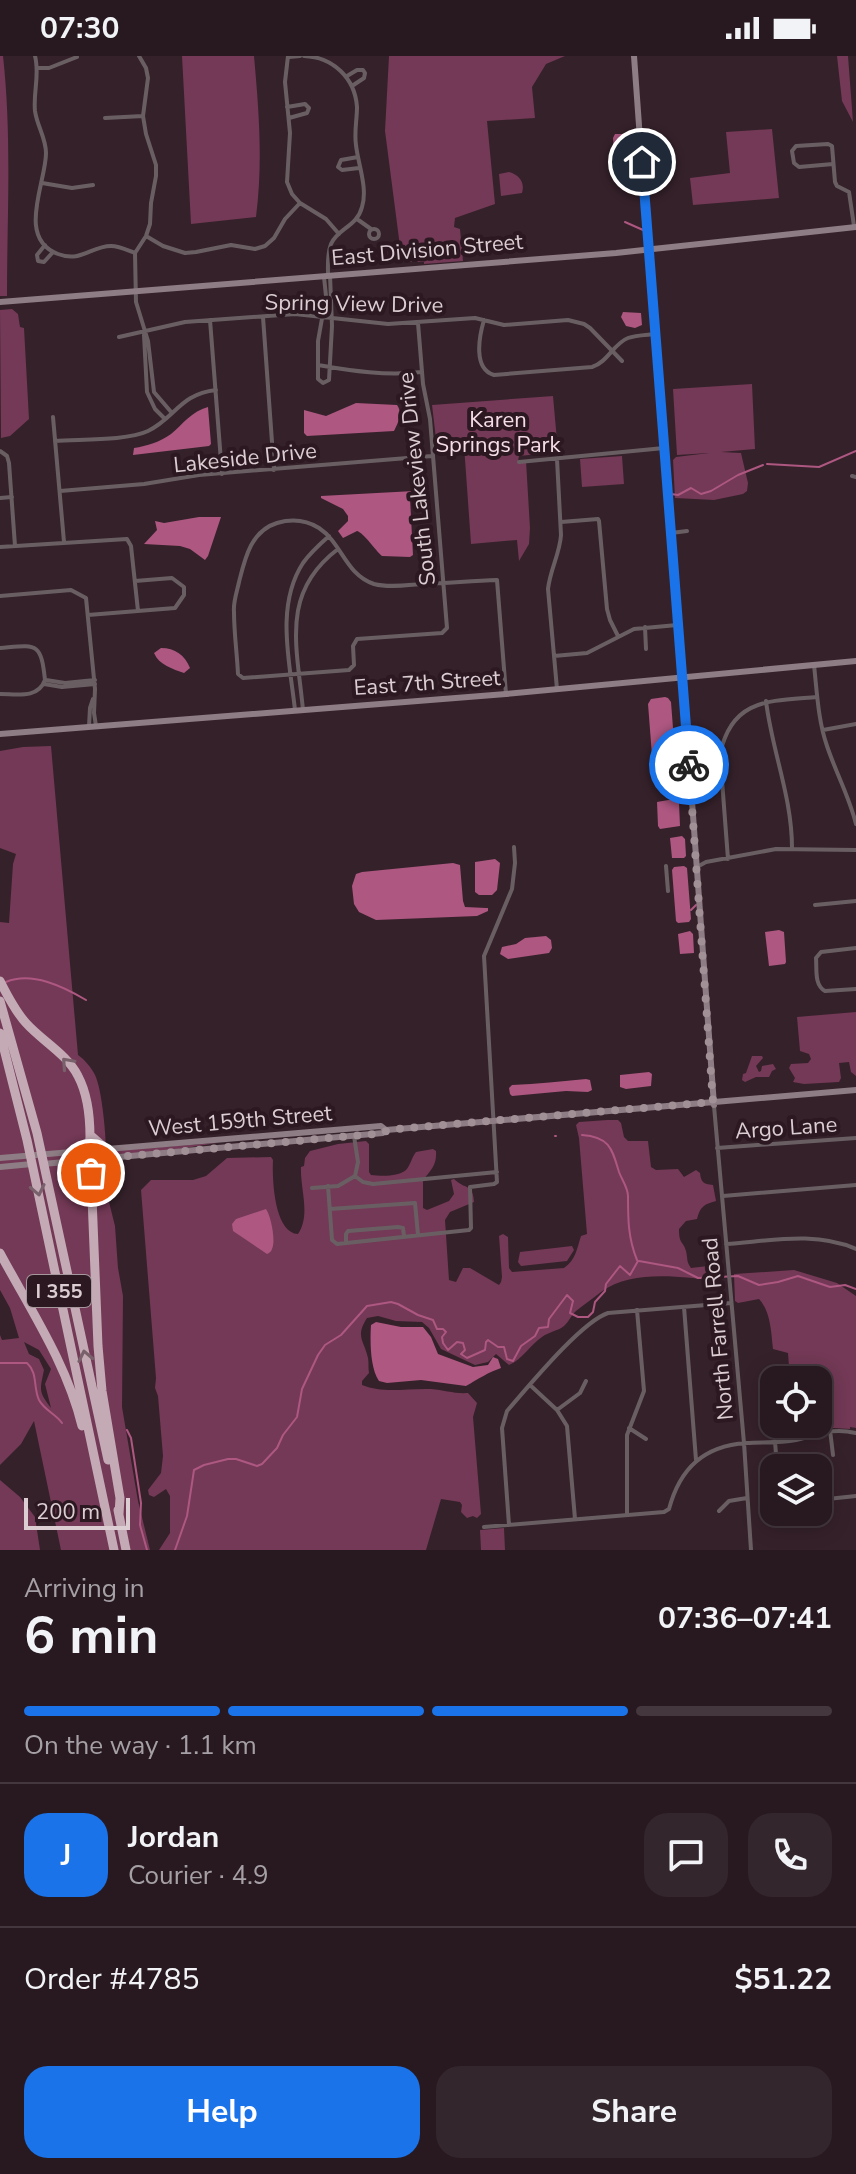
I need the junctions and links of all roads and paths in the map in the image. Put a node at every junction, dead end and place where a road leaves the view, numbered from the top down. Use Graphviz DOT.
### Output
graph roads {
  1 [pos="35,56"];
  2 [pos="139,56"];
  3 [pos="302,56"];
  4 [pos="634,56"];
  5 [pos="77,57"];
  6 [pos="288,57"];
  7 [pos="38,68"];
  8 [pos="346,76"];
  9 [pos="352,86"];
  10 [pos="287,107"];
  11 [pos="143,116"];
  12 [pos="105,118"];
  13 [pos="289,118"];
  14 [pos="358,157"];
  15 [pos="833,164"];
  16 [pos="359,168"];
  17 [pos="42,183"];
  18 [pos="93,185"];
  19 [pos="300,203"];
  20 [pos="357,219"];
  21 [pos="855,228"];
  22 [pos="371,230"];
  23 [pos="339,234"];
  24 [pos="146,236"];
  25 [pos="45,245"];
  26 [pos="648,250"];
  27 [pos="53,252"];
  28 [pos="135,253"];
  29 [pos="327,275"];
  30 [pos="135,290"];
  31 [pos="0,302"];
  32 [pos="323,316"];
  33 [pos="263,317"];
  34 [pos="332,317"];
  35 [pos="210,320"];
  36 [pos="484,320"];
  37 [pos="418,323"];
  38 [pos="144,332"];
  39 [pos="655,334"];
  40 [pos="119,337"];
  41 [pos="613,353"];
  42 [pos="622,361"];
  43 [pos="318,365"];
  44 [pos="330,367"];
  45 [pos="422,372"];
  46 [pos="216,390"];
  47 [pos="172,413"];
  48 [pos="53,417"];
  49 [pos="165,419"];
  50 [pos="55,441"];
  51 [pos="664,448"];
  52 [pos="0,451"];
  53 [pos="433,456"];
  54 [pos="557,459"];
  55 [pos="519,462"];
  56 [pos="274,470"];
  57 [pos="222,474"];
  58 [pos="60,491"];
  59 [pos="12,497"];
  60 [pos="0,498"];
  61 [pos="561,522"];
  62 [pos="687,531"];
  63 [pos="671,533"];
  64 [pos="329,536"];
  65 [pos="64,542"];
  66 [pos="15,546"];
  67 [pos="0,547"];
  68 [pos="338,549"];
  69 [pos="135,581"];
  70 [pos="443,583"];
  71 [pos="0,596"];
  72 [pos="138,611"];
  73 [pos="88,615"];
  74 [pos="287,616"];
  75 [pos="297,616"];
  76 [pos="679,625"];
  77 [pos="645,627"];
  78 [pos="618,636"];
  79 [pos="0,648"];
  80 [pos="646,649"];
  81 [pos="554,656"];
  82 [pos="856,661"];
  83 [pos="814,665"];
  84 [pos="291,674"];
  85 [pos="300,674"];
  86 [pos="683,677"];
  87 [pos="44,682"];
  88 [pos="95,682"];
  89 [pos="557,689"];
  90 [pos="0,694"];
  91 [pos="506,694"];
  92 [pos="817,697"];
  93 [pos="766,701"];
  94 [pos="295,710"];
  95 [pos="303,710"];
  96 [pos="856,724"];
  97 [pos="92,726"];
  98 [pos="823,730"];
  99 [pos="0,734"];
  100 [pos="856,824"];
  101 [pos="514,847"];
  102 [pos="792,849"];
  103 [pos="856,850"];
  104 [pos="695,857"];
  105 [pos="728,859"];
  106 [pos="706,862"];
  107 [pos="666,866"];
  108 [pos="696,869"];
  109 [pos="668,891"];
  110 [pos="856,901"];
  111 [pos="815,905"];
  112 [pos="856,948"];
  113 [pos="0,981"];
  114 [pos="856,989"];
  115 [pos="0,1001"];
  116 [pos="0,1033"];
  117 [pos="856,1090"];
  118 [pos="714,1104"];
  119 [pos="493,1121"];
  120 [pos="386,1130"];
  121 [pos="90,1135"];
  122 [pos="354,1136"];
  123 [pos="856,1138"];
  124 [pos="717,1148"];
  125 [pos="106,1154"];
  126 [pos="88,1155"];
  127 [pos="0,1158"];
  128 [pos="0,1167"];
  129 [pos="497,1172"];
  130 [pos="91,1173"];
  131 [pos="355,1176"];
  132 [pos="856,1185"];
  133 [pos="328,1186"];
  134 [pos="312,1188"];
  135 [pos="722,1196"];
  136 [pos="330,1209"];
  137 [pos="418,1235"];
  138 [pos="404,1236"];
  139 [pos="346,1243"];
  140 [pos="726,1244"];
  141 [pos="856,1249"];
  142 [pos="0,1253"];
  143 [pos="731,1303"];
  144 [pos="684,1307"];
  145 [pos="637,1310"];
  146 [pos="586,1381"];
  147 [pos="530,1385"];
  148 [pos="557,1410"];
  149 [pos="629,1428"];
  150 [pos="832,1430"];
  151 [pos="856,1433"];
  152 [pos="801,1438"];
  153 [pos="831,1438"];
  154 [pos="646,1439"];
  155 [pos="775,1441"];
  156 [pos="744,1443"];
  157 [pos="776,1454"];
  158 [pos="833,1455"];
  159 [pos="696,1460"];
  160 [pos="856,1496"];
  161 [pos="747,1498"];
  162 [pos="832,1499"];
  163 [pos="719,1511"];
  164 [pos="119,1514"];
  165 [pos="627,1515"];
  166 [pos="575,1520"];
  167 [pos="509,1525"];
  168 [pos="484,1527"];
  169 [pos="114,1550"];
  170 [pos="126,1550"];
  171 [pos="751,1550"];
  1 -- 7 [label="street"];
  2 -- 11 [label="street"];
  3 -- 6 [label="street"];
  3 -- 8 [label="street"];
  4 -- 26 [label="street"];
  5 -- 7 [label="street"];
  6 -- 10 [label="street"];
  7 -- 17 [label="street"];
  8 -- 9 [label="street"];
  8 -- 9 [label="street"];
  9 -- 14 [label="street"];
  10 -- 13 [label="street"];
  10 -- 13 [label="street"];
  11 -- 12 [label="street"];
  11 -- 24 [label="street"];
  13 -- 19 [label="street"];
  14 -- 16 [label="street"];
  14 -- 16 [label="street"];
  15 -- 15 [label="street"];
  15 -- 21 [label="street"];
  16 -- 20 [label="street"];
  17 -- 18 [label="street"];
  17 -- 25 [label="street"];
  19 -- 23 [label="street"];
  19 -- 24 [label="street"];
  20 -- 22 [label="street"];
  20 -- 23 [label="street"];
  21 -- 26 [label="street, East Division Street"];
  23 -- 29 [label="street"];
  24 -- 28 [label="street"];
  25 -- 27 [label="street"];
  25 -- 27 [label="street"];
  26 -- 29 [label="street, East Division Street"];
  26 -- 39 [label="street"];
  27 -- 28 [label="street"];
  28 -- 30 [label="street"];
  29 -- 30 [label="street, East Division Street"];
  29 -- 32 [label="street"];
  29 -- 34 [label="street"];
  30 -- 31 [label="street, East Division Street"];
  30 -- 38 [label="street"];
  32 -- 33 [label="street, Spring View Drive"];
  32 -- 34 [label="street, Spring View Drive"];
  32 -- 43 [label="street"];
  33 -- 35 [label="street, Spring View Drive"];
  33 -- 56 [label="street"];
  34 -- 37 [label="street, Spring View Drive"];
  34 -- 44 [label="street"];
  35 -- 38 [label="street, Spring View Drive"];
  35 -- 46 [label="street"];
  36 -- 37 [label="street, Spring View Drive"];
  36 -- 41 [label="street, Spring View Drive"];
  36 -- 41 [label="street"];
  37 -- 45 [label="street, South Lakeview Drive"];
  38 -- 40 [label="street, Spring View Drive"];
  38 -- 47 [label="street"];
  38 -- 49 [label="street"];
  39 -- 41 [label="street"];
  39 -- 51 [label="street"];
  41 -- 42 [label="street, Spring View Drive"];
  43 -- 44 [label="street"];
  43 -- 44 [label="street"];
  44 -- 45 [label="street"];
  45 -- 53 [label="street, South Lakeview Drive"];
  46 -- 47 [label="street"];
  46 -- 57 [label="street"];
  47 -- 49 [label="street"];
  48 -- 50 [label="street"];
  49 -- 50 [label="street"];
  50 -- 58 [label="street"];
  51 -- 54 [label="street"];
  51 -- 63 [label="street"];
  52 -- 59 [label="street"];
  53 -- 56 [label="street, Lakeside Drive"];
  53 -- 70 [label="street, South Lakeview Drive"];
  54 -- 55 [label="street"];
  54 -- 61 [label="street"];
  56 -- 57 [label="street, Lakeside Drive"];
  57 -- 58 [label="street, Lakeside Drive"];
  58 -- 65 [label="street"];
  59 -- 60 [label="street"];
  59 -- 66 [label="street"];
  61 -- 78 [label="street"];
  61 -- 81 [label="street"];
  62 -- 63 [label="street"];
  63 -- 76 [label="street"];
  64 -- 68 [label="street"];
  64 -- 74 [label="street"];
  64 -- 84 [label="street"];
  65 -- 66 [label="street"];
  65 -- 69 [label="street"];
  66 -- 67 [label="street"];
  68 -- 70 [label="street"];
  68 -- 75 [label="street"];
  69 -- 72 [label="street"];
  69 -- 72 [label="street"];
  70 -- 85 [label="street, South Lakeview Drive"];
  70 -- 91 [label="street"];
  71 -- 73 [label="street"];
  72 -- 73 [label="street"];
  73 -- 88 [label="street"];
  74 -- 75 [label="street"];
  74 -- 84 [label="street"];
  75 -- 85 [label="street"];
  76 -- 77 [label="street"];
  76 -- 86 [label="street"];
  77 -- 78 [label="street"];
  77 -- 80 [label="street"];
  78 -- 81 [label="street"];
  79 -- 87 [label="street"];
  81 -- 89 [label="street"];
  82 -- 83 [label="street, East 7th Street"];
  83 -- 86 [label="street, East 7th Street"];
  83 -- 92 [label="street"];
  84 -- 85 [label="street"];
  84 -- 94 [label="street"];
  85 -- 95 [label="street"];
  86 -- 89 [label="street, East 7th Street"];
  86 -- 104 [label="street"];
  87 -- 88 [label="street"];
  87 -- 90 [label="street"];
  88 -- 97 [label="street"];
  89 -- 91 [label="street, East 7th Street"];
  91 -- 95 [label="street, East 7th Street"];
  92 -- 93 [label="street"];
  92 -- 98 [label="street"];
  93 -- 102 [label="street"];
  93 -- 105 [label="street"];
  94 -- 95 [label="street, East 7th Street"];
  94 -- 97 [label="street, East 7th Street"];
  96 -- 98 [label="street"];
  97 -- 99 [label="street, East 7th Street"];
  98 -- 100 [label="street"];
  101 -- 119 [label="street"];
  102 -- 103 [label="street"];
  102 -- 105 [label="street"];
  104 -- 106 [label="street"];
  104 -- 108 [label="street"];
  105 -- 106 [label="street"];
  106 -- 108 [label="street"];
  107 -- 109 [label="street"];
  108 -- 118 [label="street"];
  110 -- 111 [label="street"];
  112 -- 114 [label="street"];
  121 -- 113 [label="highway, one-way"];
  164 -- 115 [label="highway, I 355, one-way"];
  116 -- 169 [label="highway, I 355, one-way"];
  117 -- 118 [label="street, West 159th Street"];
  118 -- 119 [label="street, West 159th Street"];
  118 -- 124 [label="street, North Farrell Road"];
  119 -- 120 [label="street, West 159th Street"];
  119 -- 129 [label="street"];
  120 -- 122 [label="street, West 159th Street"];
  120 -- 125 [label="street, West 159th Street"];
  121 -- 125 [label="highway"];
  121 -- 126 [label="highway"];
  122 -- 125 [label="street, West 159th Street"];
  122 -- 131 [label="street"];
  123 -- 124 [label="street, Argo Lane"];
  124 -- 135 [label="street, North Farrell Road"];
  125 -- 126 [label="street, West 159th Street"];
  125 -- 130 [label="highway"];
  126 -- 127 [label="street, West 159th Street"];
  126 -- 128 [label="street, West 159th Street"];
  126 -- 130 [label="highway"];
  129 -- 131 [label="street"];
  129 -- 137 [label="street"];
  130 -- 164 [label="highway"];
  131 -- 133 [label="street"];
  132 -- 135 [label="street"];
  133 -- 134 [label="street"];
  133 -- 136 [label="street"];
  135 -- 140 [label="street, North Farrell Road"];
  136 -- 137 [label="street"];
  136 -- 139 [label="street"];
  137 -- 138 [label="street"];
  138 -- 139 [label="street"];
  138 -- 139 [label="street"];
  140 -- 141 [label="street"];
  140 -- 143 [label="street, North Farrell Road"];
  142 -- 169 [label="highway"];
  143 -- 144 [label="street"];
  143 -- 156 [label="street, North Farrell Road"];
  144 -- 145 [label="street"];
  144 -- 159 [label="street"];
  145 -- 147 [label="street"];
  145 -- 149 [label="street"];
  146 -- 148 [label="street"];
  147 -- 148 [label="street"];
  147 -- 167 [label="street"];
  148 -- 166 [label="street"];
  149 -- 154 [label="street"];
  149 -- 165 [label="street"];
  150 -- 151 [label="street"];
  152 -- 155 [label="street"];
  153 -- 158 [label="street"];
  155 -- 156 [label="street"];
  155 -- 157 [label="street"];
  156 -- 159 [label="street"];
  156 -- 161 [label="street, North Farrell Road"];
  159 -- 165 [label="street"];
  160 -- 162 [label="street"];
  161 -- 163 [label="street"];
  161 -- 171 [label="street, North Farrell Road"];
  164 -- 170 [label="highway, I 355"];
  165 -- 166 [label="street"];
  166 -- 167 [label="street"];
  167 -- 168 [label="street"];
}
